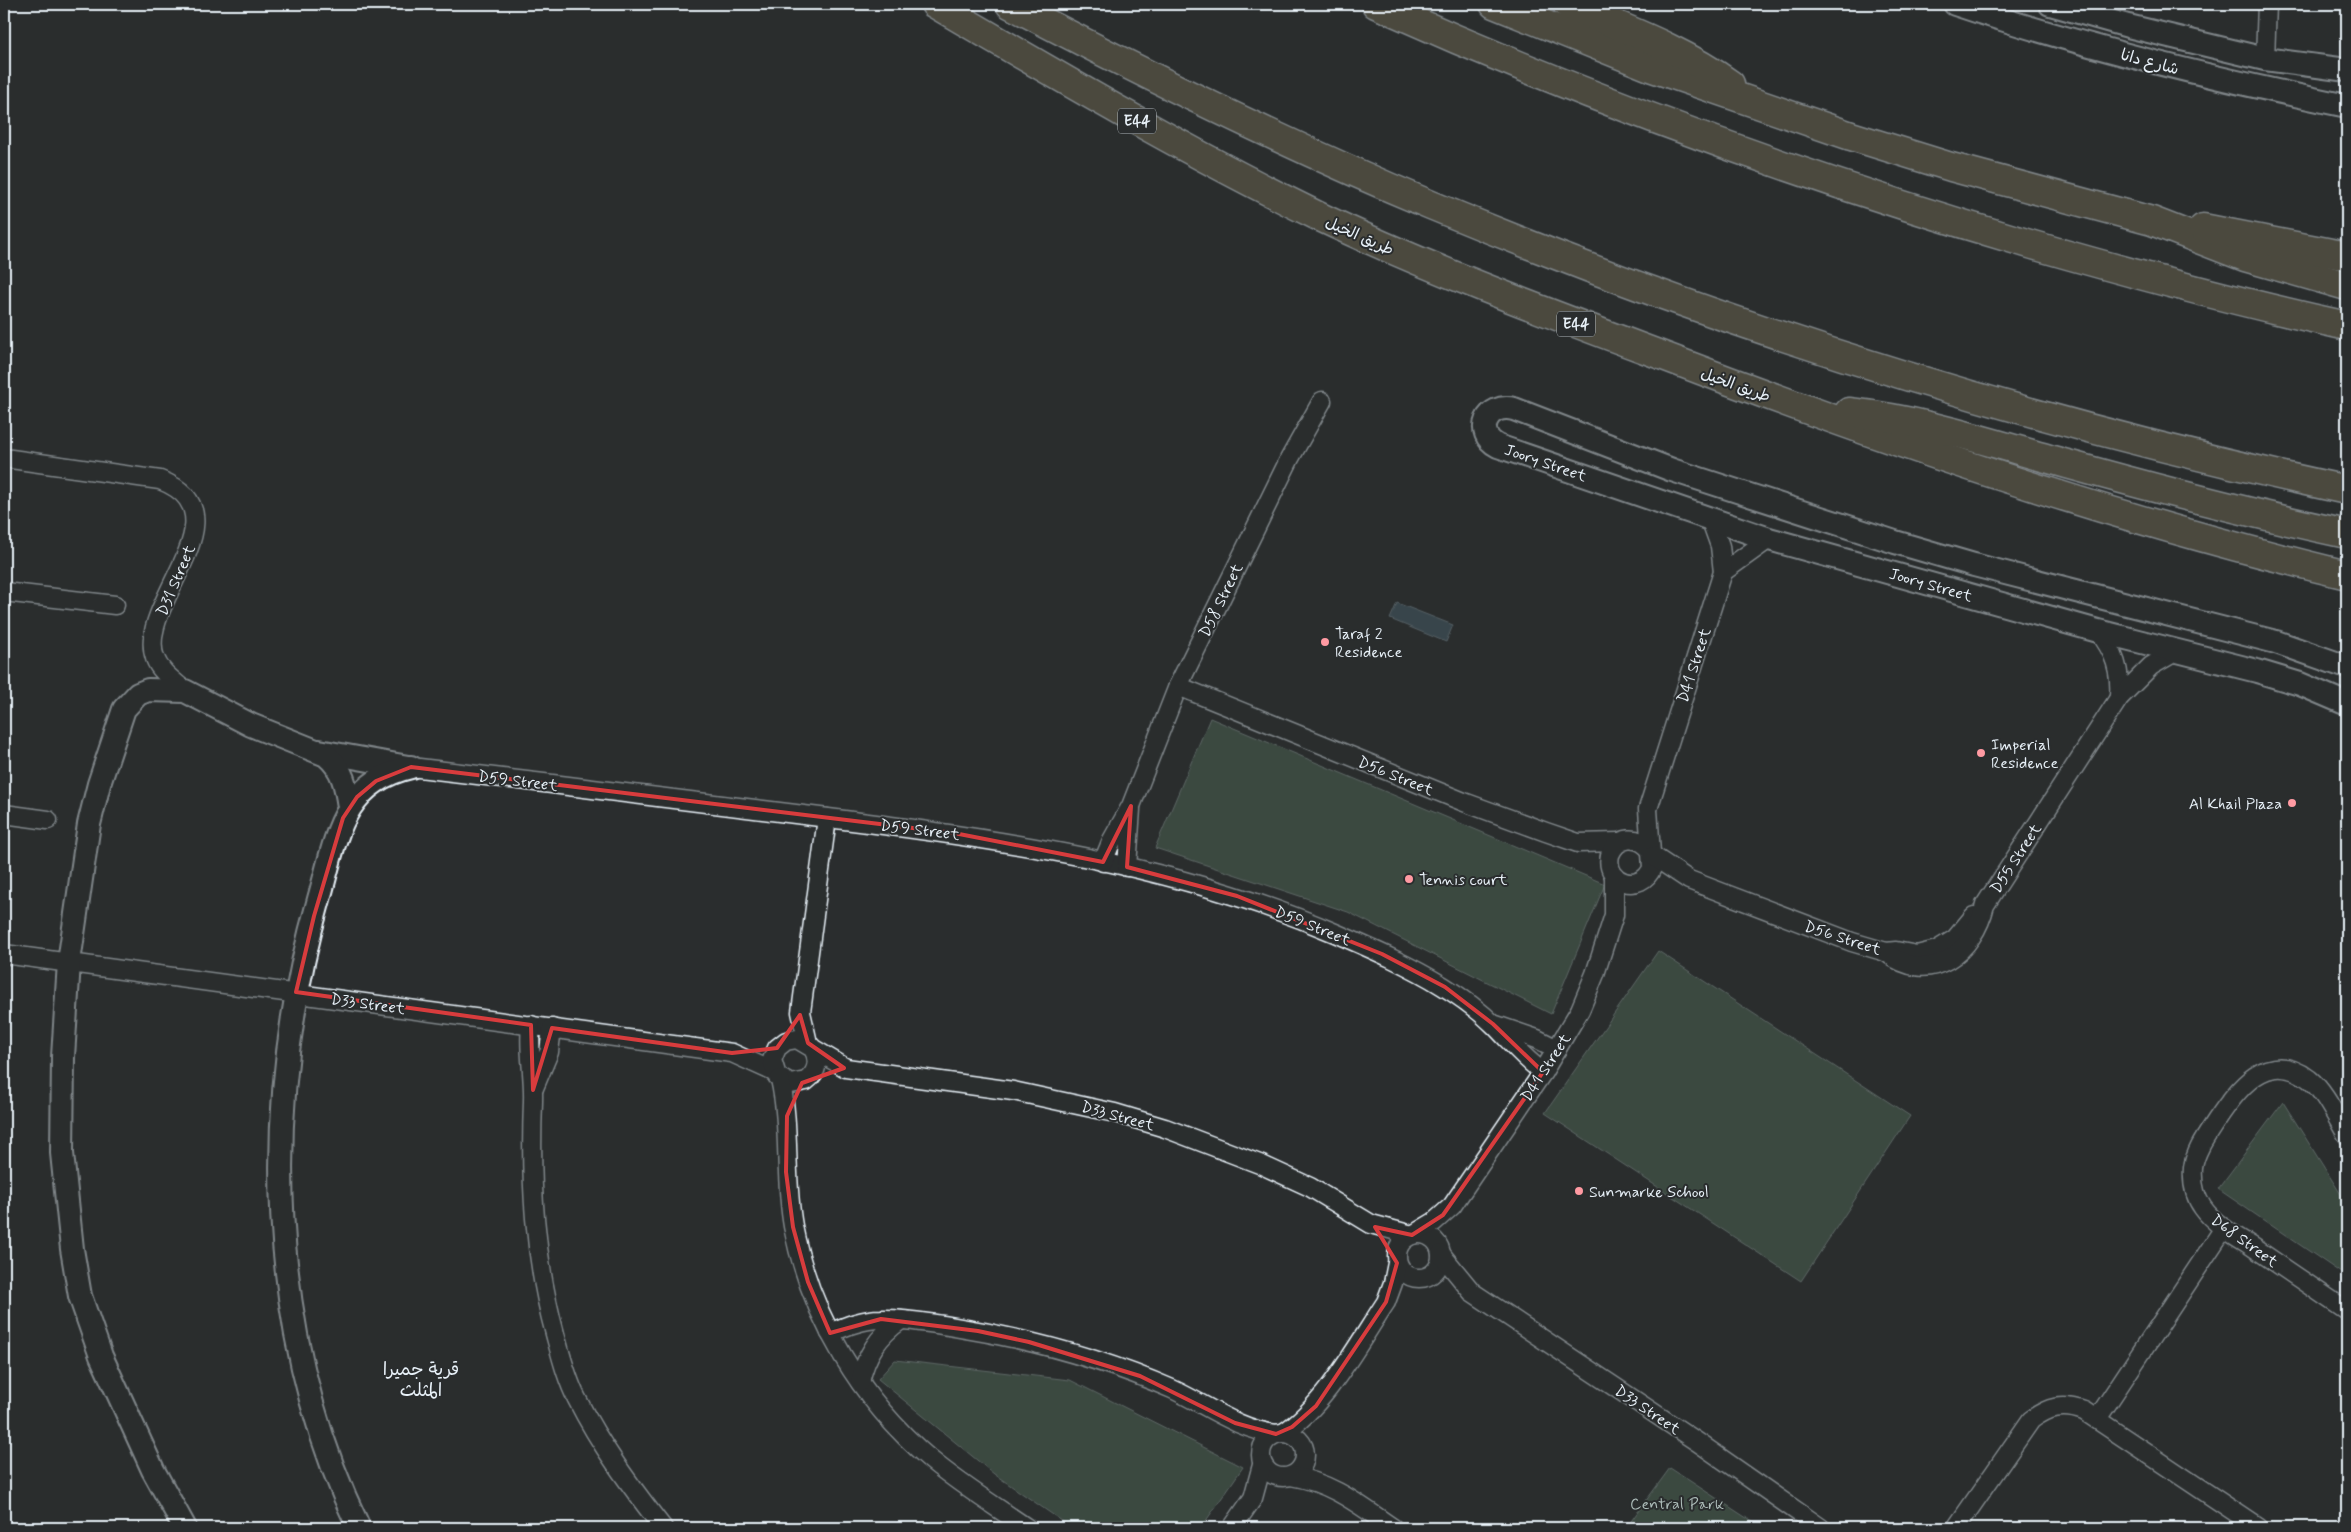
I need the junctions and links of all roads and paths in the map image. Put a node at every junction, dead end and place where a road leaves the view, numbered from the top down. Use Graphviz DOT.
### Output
graph roads {
  1 [pos="935,4"];
  2 [pos="1010,4"];
  3 [pos="1376,4"];
  4 [pos="1494,4"];
  5 [pos="1567,4"];
  6 [pos="1955,4"];
  7 [pos="2053,4"];
  8 [pos="2267,4"];
  9 [pos="2265,59"];
  10 [pos="2347,70"];
  11 [pos="1752,103"];
  12 [pos="2347,106"];
  13 [pos="2152,221"];
  14 [pos="2347,256"];
  15 [pos="2347,286"];
  16 [pos="2347,326"];
  17 [pos="1322,401"];
  18 [pos="1810,411"];
  19 [pos="4,458"];
  20 [pos="2347,490"];
  21 [pos="1712,521"];
  22 [pos="2347,534"];
  23 [pos="1769,539"];
  24 [pos="1723,572"];
  25 [pos="2347,574"];
  26 [pos="4,592"];
  27 [pos="115,606"];
  28 [pos="2098,631"];
  29 [pos="2177,651"];
  30 [pos="2347,667"];
  31 [pos="1178,686"];
  32 [pos="185,691"];
  33 [pos="2119,698"];
  34 [pos="2347,704"];
  35 [pos="314,750"];
  36 [pos="411,767"];
  37 [pos="1131,806"];
  38 [pos="349,807"];
  39 [pos="1648,809"];
  40 [pos="4,814"];
  41 [pos="827,818"];
  42 [pos="48,820"];
  43 [pos="1621,841"];
  44 [pos="1578,843"];
  45 [pos="1652,853"];
  46 [pos="1103,862"];
  47 [pos="1127,867"];
  48 [pos="1611,871"];
  49 [pos="1689,880"];
  50 [pos="1641,881"];
  51 [pos="1985,905"];
  52 [pos="1614,915"];
  53 [pos="4,954"];
  54 [pos="70,962"];
  55 [pos="296,992"];
  56 [pos="801,1012"];
  57 [pos="1493,1024"];
  58 [pos="531,1025"];
  59 [pos="552,1028"];
  60 [pos="810,1045"];
  61 [pos="779,1046"];
  62 [pos="1557,1049"];
  63 [pos="732,1053"];
  64 [pos="846,1068"];
  65 [pos="1543,1072"];
  66 [pos="777,1075"];
  67 [pos="806,1081"];
  68 [pos="533,1090"];
  69 [pos="787,1116"];
  70 [pos="2347,1135"];
  71 [pos="1452,1206"];
  72 [pos="1371,1224"];
  73 [pos="2224,1228"];
  74 [pos="1413,1235"];
  75 [pos="1440,1252"];
  76 [pos="1396,1260"];
  77 [pos="1422,1278"];
  78 [pos="1472,1292"];
  79 [pos="1386,1302"];
  80 [pos="2347,1311"];
  81 [pos="901,1320"];
  82 [pos="830,1333"];
  83 [pos="860,1382"];
  84 [pos="1316,1406"];
  85 [pos="2097,1419"];
  86 [pos="1235,1423"];
  87 [pos="1279,1433"];
  88 [pos="1305,1449"];
  89 [pos="1262,1462"];
  90 [pos="1288,1477"];
  91 [pos="1337,1490"];
  92 [pos="1253,1498"];
  93 [pos="185,1528"];
  94 [pos="359,1528"];
  95 [pos="663,1528"];
  96 [pos="1027,1528"];
  97 [pos="1232,1528"];
  98 [pos="1393,1528"];
  99 [pos="1821,1528"];
  100 [pos="1956,1528"];
  101 [pos="2259,1528"];
  1 -- 18 [label="highway, طريق الخيل / E44"];
  2 -- 20 [label="highway"];
  3 -- 16 [label="highway"];
  4 -- 11 [label="highway"];
  5 -- 11 [label="highway"];
  6 -- 12 [label="street, شارع دانا"];
  7 -- 9 [label="street, شارع دانا"];
  8 -- 9 [label="street"];
  9 -- 10 [label="street, شارع دانا"];
  11 -- 13 [label="highway"];
  13 -- 14 [label="highway"];
  13 -- 15 [label="highway"];
  17 -- 31 [label="street, D58 Street"];
  18 -- 22 [label="highway"];
  18 -- 25 [label="highway, طريق الخيل"];
  19 -- 32 [label="street, D31 Street"];
  21 -- 23 [label="street, Joory Street"];
  21 -- 24 [label="street, D41 Street"];
  21 -- 30 [label="street, Joory Street"];
  23 -- 24 [label="street"];
  23 -- 28 [label="street, Joory Street"];
  24 -- 39 [label="street, D41 Street"];
  26 -- 27 [label="street"];
  28 -- 29 [label="street, Joory Street"];
  28 -- 33 [label="street"];
  29 -- 33 [label="street, D55 Street"];
  29 -- 34 [label="street, Joory Street"];
  31 -- 37 [label="street, D58 Street"];
  31 -- 44 [label="street, D56 Street"];
  32 -- 35 [label="street"];
  32 -- 54 [label="street"];
  33 -- 51 [label="street, D55 Street"];
  35 -- 36 [label="street, D59 Street"];
  35 -- 38 [label="street"];
  36 -- 38 [label="street"];
  36 -- 41 [label="street, D59 Street"];
  37 -- 46 [label="street, D58 Street"];
  37 -- 47 [label="street, D58 Street"];
  38 -- 55 [label="street"];
  39 -- 43 [label="street, D41 Street"];
  39 -- 45 [label="street, D41 Street"];
  40 -- 42 [label="street"];
  41 -- 46 [label="street, D59 Street"];
  41 -- 56 [label="street"];
  43 -- 44 [label="street, D56 Street"];
  43 -- 45 [label="street"];
  43 -- 48 [label="street"];
  44 -- 48 [label="street"];
  45 -- 49 [label="street, D56 Street"];
  45 -- 50 [label="street"];
  46 -- 47 [label="street, D59 Street"];
  47 -- 57 [label="street, D59 Street"];
  48 -- 50 [label="street"];
  48 -- 52 [label="street, D41 Street"];
  49 -- 50 [label="street, D56 Street"];
  49 -- 51 [label="street, D56 Street"];
  50 -- 52 [label="street, D41 Street"];
  52 -- 62 [label="street, D41 Street"];
  53 -- 54 [label="street, D33 Street"];
  54 -- 55 [label="street, D33 Street"];
  54 -- 93 [label="street"];
  55 -- 58 [label="street, D33 Street"];
  55 -- 94 [label="street"];
  56 -- 60 [label="street"];
  56 -- 61 [label="street"];
  57 -- 62 [label="street, D59 Street"];
  57 -- 65 [label="street, D59 Street"];
  58 -- 59 [label="street, D33 Street"];
  58 -- 68 [label="street"];
  59 -- 63 [label="street, D33 Street"];
  59 -- 68 [label="street"];
  60 -- 61 [label="street"];
  60 -- 64 [label="street, D33 Street"];
  60 -- 67 [label="street"];
  61 -- 63 [label="street, D33 Street"];
  61 -- 66 [label="street"];
  62 -- 65 [label="street, D41 Street"];
  63 -- 66 [label="street, D33 Street"];
  64 -- 67 [label="street, D33 Street"];
  64 -- 72 [label="street, D33 Street"];
  65 -- 71 [label="street, D41 Street"];
  66 -- 67 [label="street"];
  66 -- 69 [label="street"];
  67 -- 69 [label="street"];
  68 -- 95 [label="street"];
  69 -- 82 [label="street"];
  70 -- 73 [label="street, D68 Street"];
  71 -- 74 [label="street, D41 Street"];
  71 -- 75 [label="street, D41 Street"];
  72 -- 74 [label="street, D33 Street"];
  72 -- 76 [label="street, D33 Street"];
  73 -- 80 [label="street, D68 Street"];
  73 -- 85 [label="street"];
  74 -- 75 [label="street"];
  74 -- 76 [label="street"];
  75 -- 77 [label="street"];
  75 -- 78 [label="street, D33 Street"];
  76 -- 77 [label="street"];
  76 -- 79 [label="street"];
  77 -- 78 [label="street, D33 Street"];
  77 -- 79 [label="street"];
  78 -- 99 [label="street, D33 Street"];
  79 -- 84 [label="street"];
  81 -- 82 [label="street"];
  81 -- 83 [label="street"];
  81 -- 86 [label="street"];
  82 -- 83 [label="street"];
  83 -- 96 [label="street"];
  84 -- 87 [label="street"];
  84 -- 88 [label="street"];
  85 -- 100 [label="street"];
  85 -- 101 [label="street"];
  86 -- 87 [label="street"];
  86 -- 89 [label="street"];
  87 -- 88 [label="street"];
  87 -- 89 [label="street"];
  88 -- 90 [label="street"];
  88 -- 91 [label="street"];
  89 -- 90 [label="street"];
  89 -- 92 [label="street"];
  90 -- 91 [label="street"];
  90 -- 92 [label="street"];
  91 -- 98 [label="street"];
  92 -- 97 [label="street"];
}
